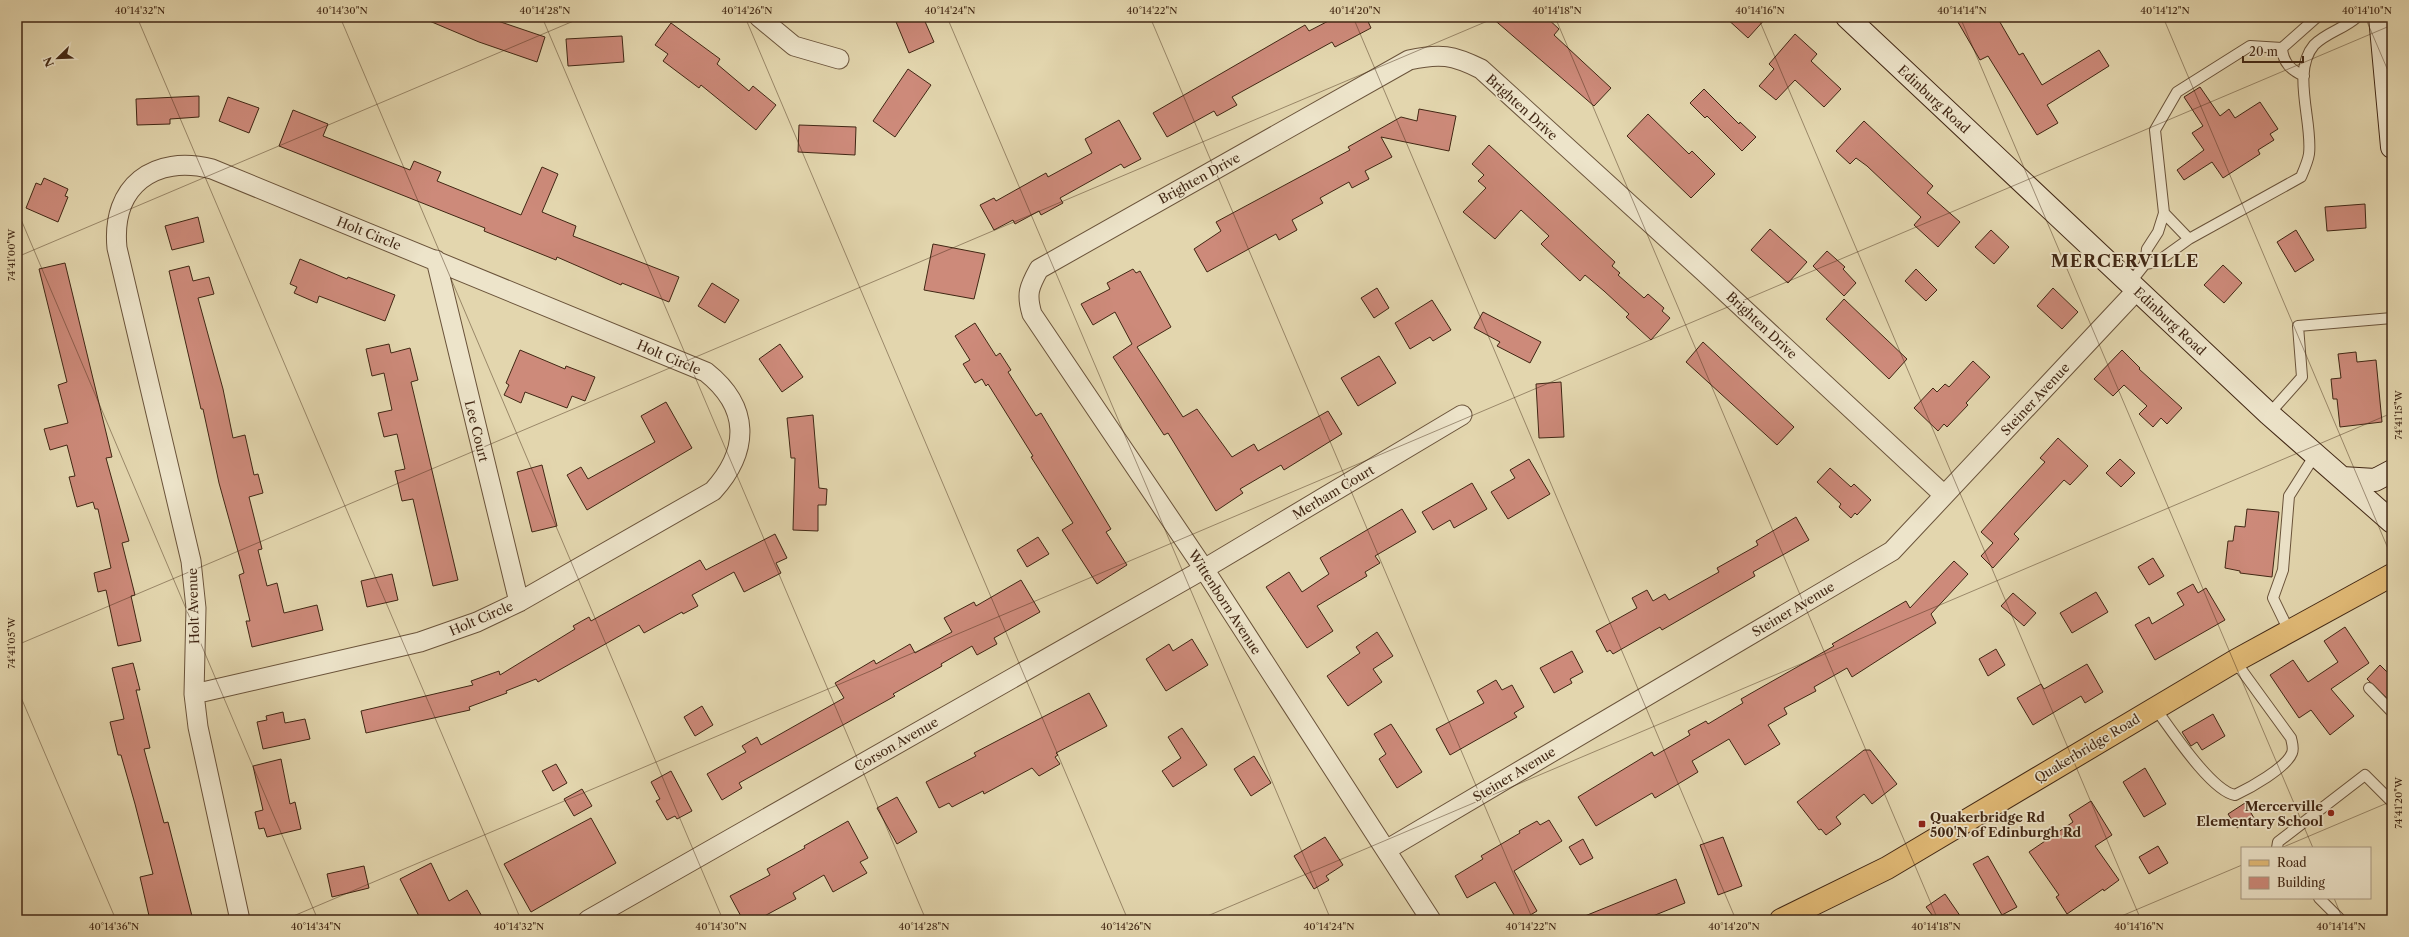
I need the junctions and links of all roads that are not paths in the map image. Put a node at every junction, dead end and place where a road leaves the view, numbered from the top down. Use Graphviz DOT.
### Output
graph roads {
  1 [pos="759,17"];
  2 [pos="1847,17"];
  3 [pos="2317,17"];
  4 [pos="2357,17"];
  5 [pos="2380,17"];
  6 [pos="2282,48"];
  7 [pos="839,59"];
  8 [pos="2304,76"];
  9 [pos="2390,111"];
  10 [pos="2392,147"];
  11 [pos="2164,212"];
  12 [pos="2189,239"];
  13 [pos="117,248"];
  14 [pos="436,260"];
  15 [pos="2145,264"];
  16 [pos="1030,284"];
  17 [pos="2133,287"];
  18 [pos="2392,318"];
  19 [pos="2269,414"];
  20 [pos="1462,415"];
  21 [pos="2315,455"];
  22 [pos="2392,471"];
  23 [pos="2342,478"];
  24 [pos="1944,495"];
  25 [pos="2392,522"];
  26 [pos="1204,569"];
  27 [pos="2392,575"];
  28 [pos="519,602"];
  29 [pos="2289,631"];
  30 [pos="2235,660"];
  31 [pos="2369,688"];
  32 [pos="194,694"];
  33 [pos="2155,708"];
  34 [pos="2392,712"];
  35 [pos="2392,802"];
  36 [pos="2277,847"];
  37 [pos="1386,850"];
  38 [pos="2320,899"];
  39 [pos="240,920"];
  40 [pos="588,920"];
  41 [pos="1431,920"];
  42 [pos="1781,920"];
  43 [pos="2340,920"];
  1 -- 7 [label="street"];
  2 -- 17 [label="main road, Edinburg Road"];
  3 -- 6 [label="lane"];
  4 -- 8 [label="lane"];
  5 -- 9 [label="main road"];
  6 -- 8 [label="lane"];
  6 -- 11 [label="lane"];
  8 -- 12 [label="lane"];
  9 -- 10 [label="main road"];
  11 -- 12 [label="lane"];
  11 -- 15 [label="lane"];
  12 -- 15 [label="lane"];
  13 -- 14 [label="street, Holt Circle"];
  13 -- 32 [label="street, Holt Avenue"];
  14 -- 28 [label="street, Lee Court"];
  14 -- 28 [label="street, Holt Circle"];
  15 -- 17 [label="lane"];
  16 -- 24 [label="street, Brighten Drive"];
  16 -- 26 [label="street, Wittenborn Avenue"];
  17 -- 19 [label="main road, Edinburg Road"];
  17 -- 24 [label="street, Steiner Avenue"];
  18 -- 19 [label="lane"];
  19 -- 21 [label="main road, Edinburg Road"];
  20 -- 26 [label="street, Merham Court"];
  21 -- 23 [label="main road, Edinburg Road"];
  21 -- 29 [label="lane"];
  22 -- 23 [label="main road"];
  23 -- 25 [label="main road, Edinburg Road"];
  24 -- 37 [label="street, Steiner Avenue"];
  26 -- 37 [label="street, Wittenborn Avenue"];
  26 -- 40 [label="street, Corson Avenue"];
  27 -- 29 [label="main road, Quakerbridge Road"];
  28 -- 32 [label="street, Holt Circle"];
  29 -- 30 [label="main road, Quakerbridge Road"];
  30 -- 33 [label="main road, Quakerbridge Road"];
  30 -- 33 [label="lane"];
  31 -- 34 [label="lane"];
  32 -- 39 [label="street, Holt Avenue"];
  33 -- 42 [label="main road, Quakerbridge Road"];
  35 -- 36 [label="lane"];
  37 -- 41 [label="street, Wittenborn Avenue"];
  38 -- 43 [label="lane"];
}
